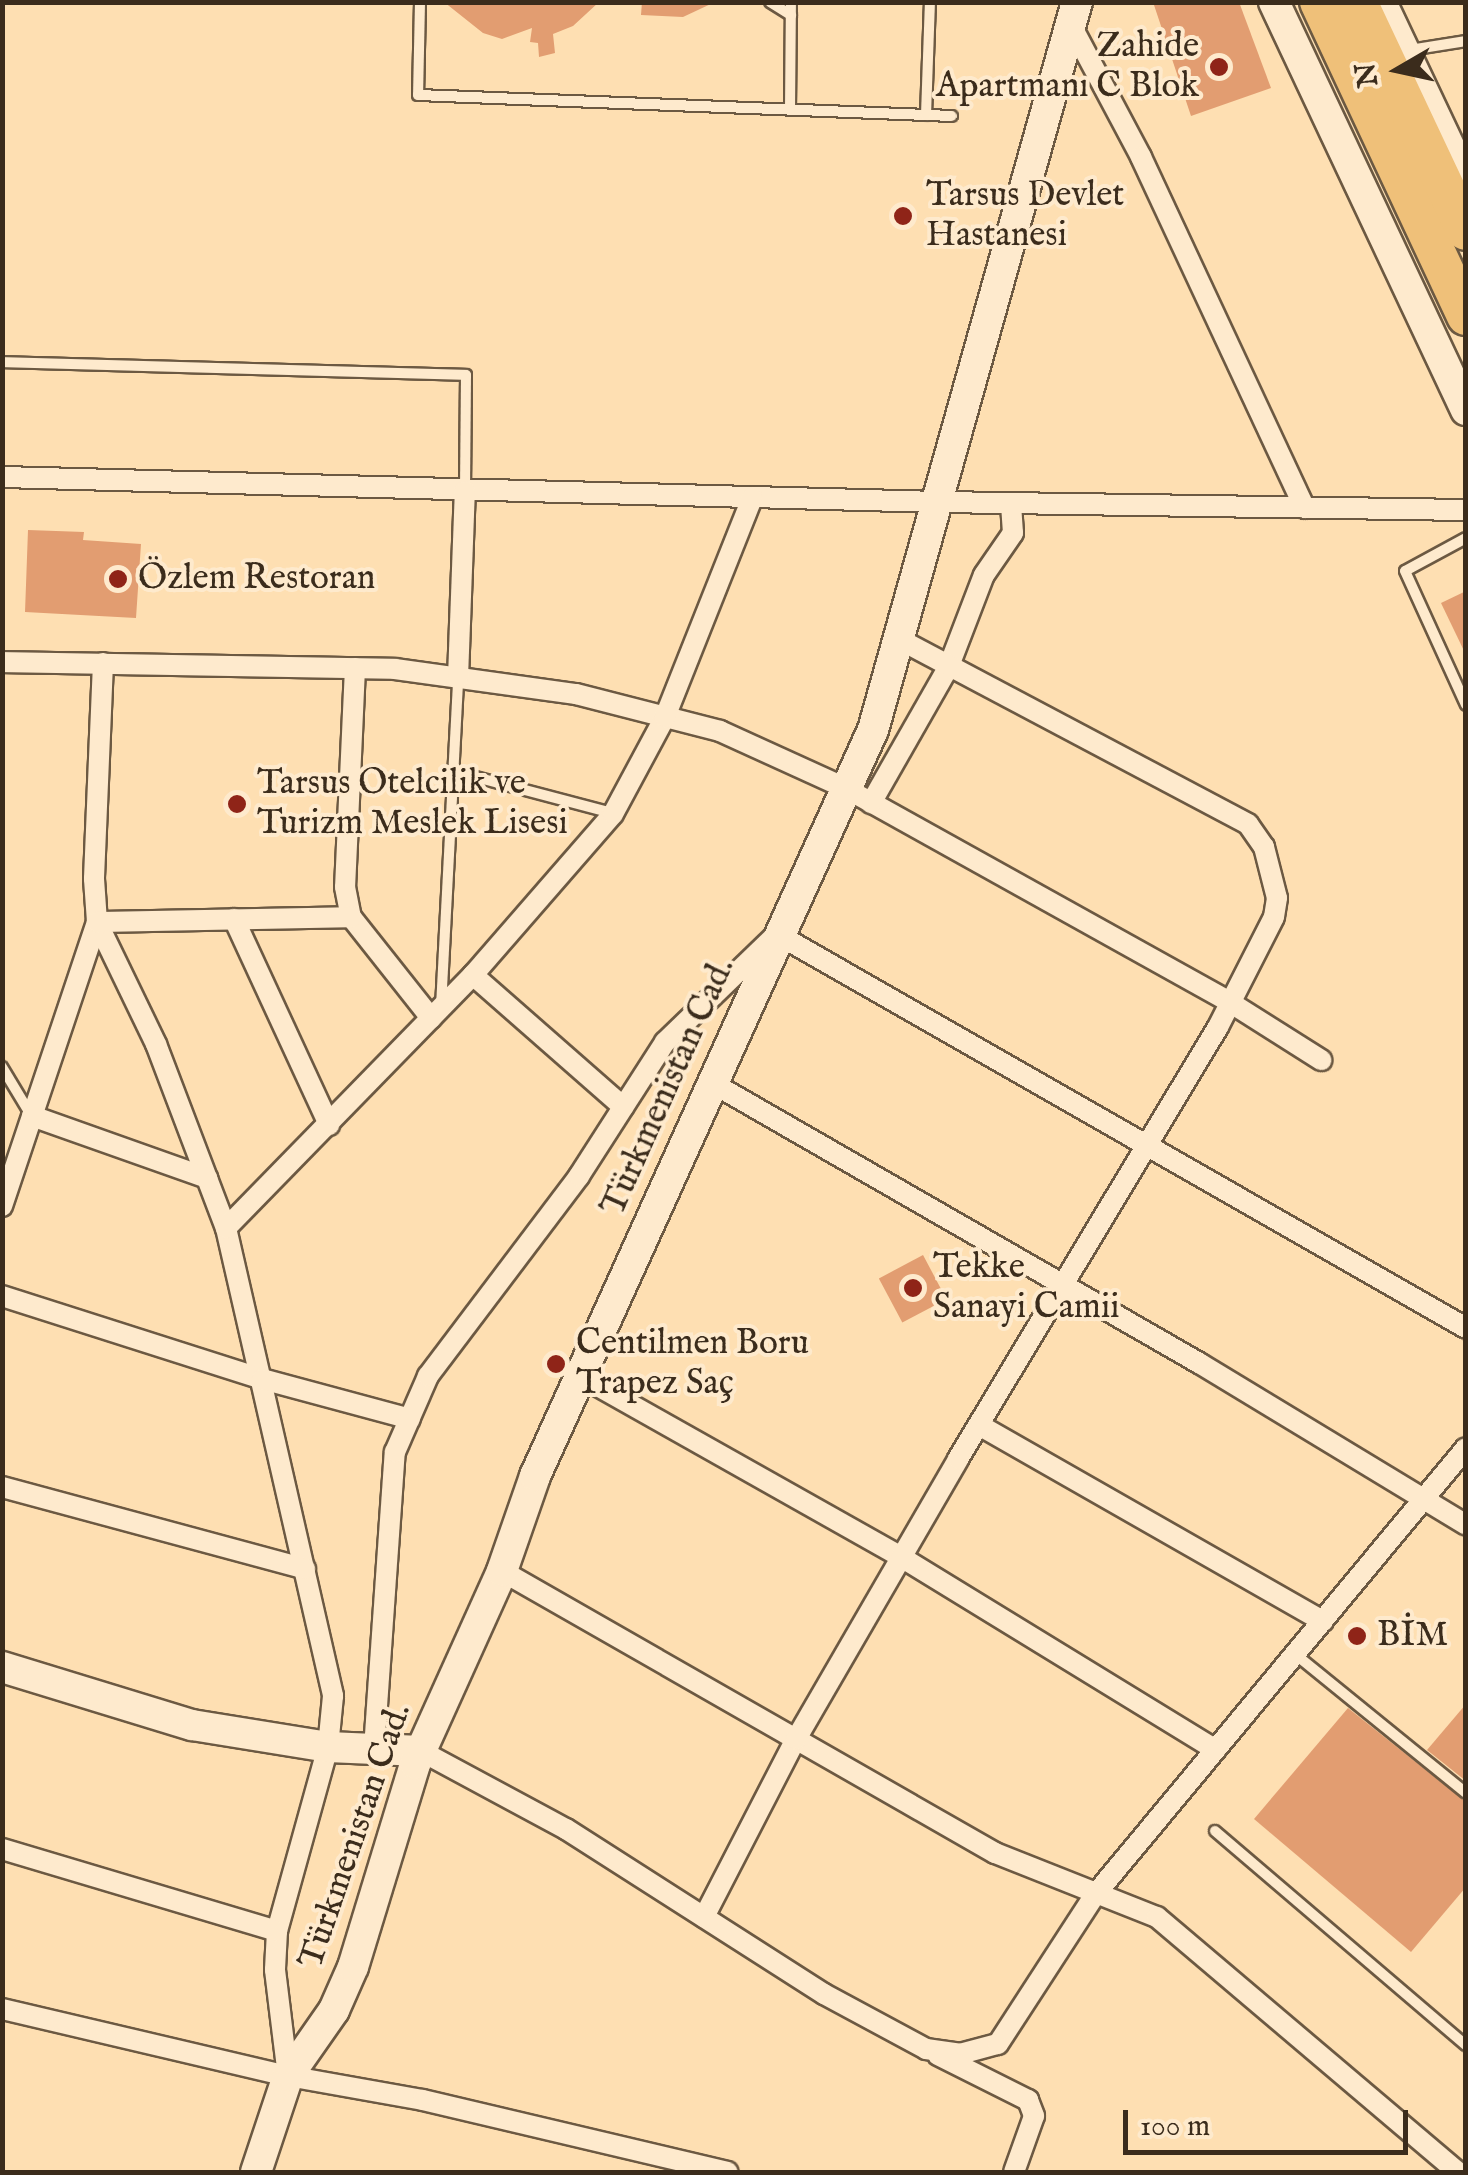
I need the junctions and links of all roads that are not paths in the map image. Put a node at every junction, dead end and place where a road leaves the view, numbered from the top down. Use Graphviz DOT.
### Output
graph roads {
  1 [pos="420,2"];
  2 [pos="770,2"];
  3 [pos="791,2"];
  4 [pos="930,2"];
  5 [pos="1274,2"];
  6 [pos="1319,2"];
  7 [pos="1358,2"];
  8 [pos="1381,2"];
  9 [pos="791,15"];
  10 [pos="1074,15"];
  11 [pos="1466,41"];
  12 [pos="1404,52"];
  13 [pos="790,110"];
  14 [pos="926,116"];
  15 [pos="952,116"];
  16 [pos="1466,182"];
  17 [pos="1466,231"];
  18 [pos="1466,316"];
  19 [pos="2,362"];
  20 [pos="1466,410"];
  21 [pos="2,477"];
  22 [pos="465,491"];
  23 [pos="752,498"];
  24 [pos="939,502"];
  25 [pos="1011,504"];
  26 [pos="1305,508"];
  27 [pos="1466,510"];
  28 [pos="1466,538"];
  29 [pos="900,640"];
  30 [pos="2,662"];
  31 [pos="104,663"];
  32 [pos="949,666"];
  33 [pos="354,668"];
  34 [pos="458,678"];
  35 [pos="1466,704"];
  36 [pos="665,718"];
  37 [pos="454,771"];
  38 [pos="859,796"];
  39 [pos="614,814"];
  40 [pos="351,917"];
  41 [pos="234,920"];
  42 [pos="97,922"];
  43 [pos="777,934"];
  44 [pos="473,975"];
  45 [pos="1232,1003"];
  46 [pos="436,1014"];
  47 [pos="1321,1060"];
  48 [pos="2,1067"];
  49 [pos="714,1084"];
  50 [pos="623,1107"];
  51 [pos="32,1116"];
  52 [pos="328,1126"];
  53 [pos="1148,1145"];
  54 [pos="207,1178"];
  55 [pos="2,1206"];
  56 [pos="226,1228"];
  57 [pos="1063,1284"];
  58 [pos="2,1296"];
  59 [pos="1466,1328"];
  60 [pos="580,1376"];
  61 [pos="262,1380"];
  62 [pos="410,1419"];
  63 [pos="979,1425"];
  64 [pos="1466,1448"];
  65 [pos="2,1486"];
  66 [pos="1425,1497"];
  67 [pos="1466,1525"];
  68 [pos="901,1558"];
  69 [pos="305,1569"];
  70 [pos="502,1570"];
  71 [pos="1323,1621"];
  72 [pos="1296,1654"];
  73 [pos="2,1667"];
  74 [pos="796,1740"];
  75 [pos="328,1748"];
  76 [pos="374,1750"];
  77 [pos="1216,1750"];
  78 [pos="421,1752"];
  79 [pos="1466,1792"];
  80 [pos="1215,1831"];
  81 [pos="2,1849"];
  82 [pos="1094,1896"];
  83 [pos="704,1917"];
  84 [pos="277,1931"];
  85 [pos="2,2009"];
  86 [pos="1466,2045"];
  87 [pos="926,2049"];
  88 [pos="288,2076"];
  89 [pos="256,2172"];
  90 [pos="728,2172"];
  91 [pos="1014,2172"];
  92 [pos="1458,2172"];
  1 -- 13 [label="lane"];
  2 -- 9 [label="lane"];
  3 -- 9 [label="lane"];
  4 -- 14 [label="lane"];
  5 -- 20 [label="street"];
  6 -- 18 [label="highway"];
  7 -- 17 [label="highway"];
  8 -- 12 [label="street"];
  9 -- 13 [label="lane"];
  10 -- 24 [label="street, Türkmenistan Cad."];
  10 -- 26 [label="street"];
  11 -- 12 [label="lane"];
  12 -- 16 [label="street"];
  13 -- 14 [label="lane"];
  14 -- 15 [label="lane"];
  19 -- 22 [label="lane"];
  21 -- 22 [label="street"];
  22 -- 23 [label="street"];
  22 -- 34 [label="street"];
  23 -- 24 [label="street"];
  23 -- 36 [label="street"];
  24 -- 25 [label="street"];
  24 -- 29 [label="street, Türkmenistan Cad."];
  25 -- 26 [label="street"];
  25 -- 32 [label="street"];
  26 -- 27 [label="street"];
  28 -- 35 [label="lane"];
  29 -- 32 [label="street"];
  29 -- 38 [label="street, Türkmenistan Cad."];
  30 -- 31 [label="street"];
  31 -- 33 [label="street"];
  31 -- 42 [label="street"];
  32 -- 38 [label="street"];
  32 -- 45 [label="street"];
  33 -- 34 [label="street"];
  33 -- 40 [label="street"];
  34 -- 36 [label="street"];
  34 -- 37 [label="lane"];
  36 -- 38 [label="street"];
  36 -- 39 [label="street"];
  37 -- 39 [label="lane"];
  37 -- 46 [label="lane"];
  38 -- 43 [label="street, Türkmenistan Cad."];
  38 -- 45 [label="street"];
  39 -- 44 [label="street"];
  40 -- 41 [label="street"];
  40 -- 46 [label="street"];
  41 -- 42 [label="street"];
  41 -- 52 [label="street"];
  42 -- 51 [label="street"];
  42 -- 54 [label="street"];
  43 -- 49 [label="street, Türkmenistan Cad."];
  43 -- 50 [label="street"];
  43 -- 53 [label="street"];
  44 -- 46 [label="street"];
  44 -- 50 [label="street"];
  45 -- 47 [label="street"];
  45 -- 53 [label="street"];
  46 -- 52 [label="street"];
  48 -- 51 [label="lane"];
  49 -- 57 [label="street"];
  49 -- 60 [label="street, Türkmenistan Cad."];
  50 -- 62 [label="street"];
  51 -- 54 [label="street"];
  51 -- 55 [label="street"];
  52 -- 56 [label="street"];
  53 -- 57 [label="street"];
  53 -- 59 [label="street"];
  54 -- 56 [label="street"];
  56 -- 61 [label="street"];
  57 -- 63 [label="street"];
  57 -- 66 [label="street"];
  58 -- 61 [label="street"];
  60 -- 68 [label="street"];
  60 -- 70 [label="street, Türkmenistan Cad."];
  61 -- 62 [label="street"];
  61 -- 69 [label="street"];
  62 -- 76 [label="street"];
  63 -- 68 [label="street"];
  63 -- 71 [label="street"];
  64 -- 66 [label="street"];
  65 -- 69 [label="street"];
  66 -- 67 [label="street"];
  66 -- 71 [label="street"];
  68 -- 74 [label="street"];
  68 -- 77 [label="street"];
  69 -- 75 [label="street"];
  70 -- 74 [label="street"];
  70 -- 78 [label="street, Türkmenistan Cad."];
  71 -- 72 [label="street"];
  72 -- 77 [label="street"];
  72 -- 79 [label="lane"];
  73 -- 75 [label="street"];
  74 -- 82 [label="street"];
  74 -- 83 [label="street"];
  75 -- 76 [label="street"];
  75 -- 84 [label="street"];
  76 -- 78 [label="street"];
  77 -- 82 [label="street"];
  78 -- 83 [label="street"];
  78 -- 88 [label="street, Türkmenistan Cad."];
  80 -- 86 [label="lane"];
  81 -- 84 [label="street"];
  82 -- 87 [label="street"];
  82 -- 92 [label="street"];
  83 -- 87 [label="street"];
  84 -- 88 [label="street"];
  85 -- 88 [label="street"];
  87 -- 91 [label="street"];
  88 -- 89 [label="street, Türkmenistan Cad."];
  88 -- 90 [label="street"];
}
